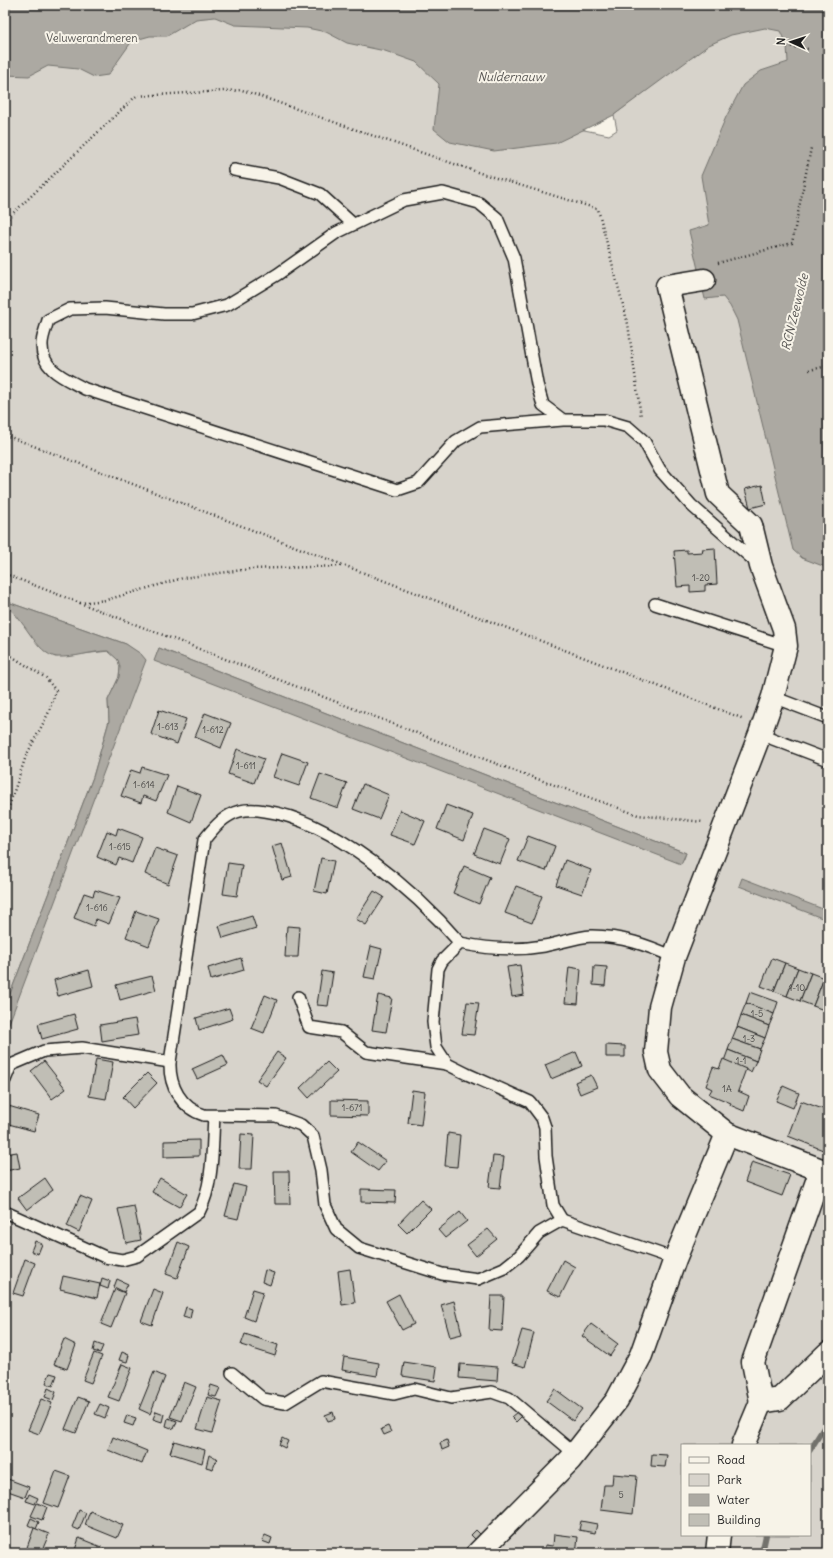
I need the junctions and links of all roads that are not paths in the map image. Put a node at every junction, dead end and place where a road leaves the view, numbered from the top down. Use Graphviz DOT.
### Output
graph roads {
  1 [pos="234,170"];
  2 [pos="354,224"];
  3 [pos="707,272"];
  4 [pos="563,420"];
  5 [pos="761,566"];
  6 [pos="655,604"];
  7 [pos="786,646"];
  8 [pos="773,696"];
  9 [pos="828,718"];
  10 [pos="761,730"];
  11 [pos="828,760"];
  12 [pos="460,943"];
  13 [pos="674,957"];
  14 [pos="298,997"];
  15 [pos="170,1062"];
  16 [pos="447,1064"];
  17 [pos="5,1080"];
  18 [pos="214,1116"];
  19 [pos="727,1134"];
  20 [pos="824,1171"];
  21 [pos="5,1212"];
  22 [pos="562,1220"];
  23 [pos="675,1259"];
  24 [pos="828,1353"];
  25 [pos="232,1373"];
  26 [pos="761,1402"];
  27 [pos="743,1444"];
  28 [pos="575,1454"];
  29 [pos="719,1536"];
  30 [pos="478,1553"];
  31 [pos="716,1553"];
  1 -- 2 [label="lane"];
  2 -- 4 [label="lane"];
  2 -- 4 [label="lane"];
  3 -- 5 [label="street"];
  4 -- 5 [label="lane"];
  5 -- 7 [label="street"];
  6 -- 7 [label="lane"];
  7 -- 8 [label="street"];
  8 -- 9 [label="lane"];
  8 -- 10 [label="street"];
  10 -- 11 [label="lane"];
  10 -- 13 [label="street"];
  12 -- 13 [label="lane"];
  12 -- 15 [label="lane"];
  12 -- 16 [label="lane"];
  13 -- 19 [label="street"];
  14 -- 16 [label="lane"];
  15 -- 17 [label="lane"];
  15 -- 18 [label="lane"];
  16 -- 22 [label="lane"];
  18 -- 21 [label="lane"];
  18 -- 22 [label="lane"];
  19 -- 20 [label="street"];
  19 -- 23 [label="street"];
  20 -- 26 [label="street"];
  22 -- 23 [label="lane"];
  23 -- 28 [label="street"];
  24 -- 26 [label="street"];
  25 -- 28 [label="lane"];
  26 -- 27 [label="street"];
  28 -- 30 [label="street"];
  29 -- 31 [label="street"];
}
